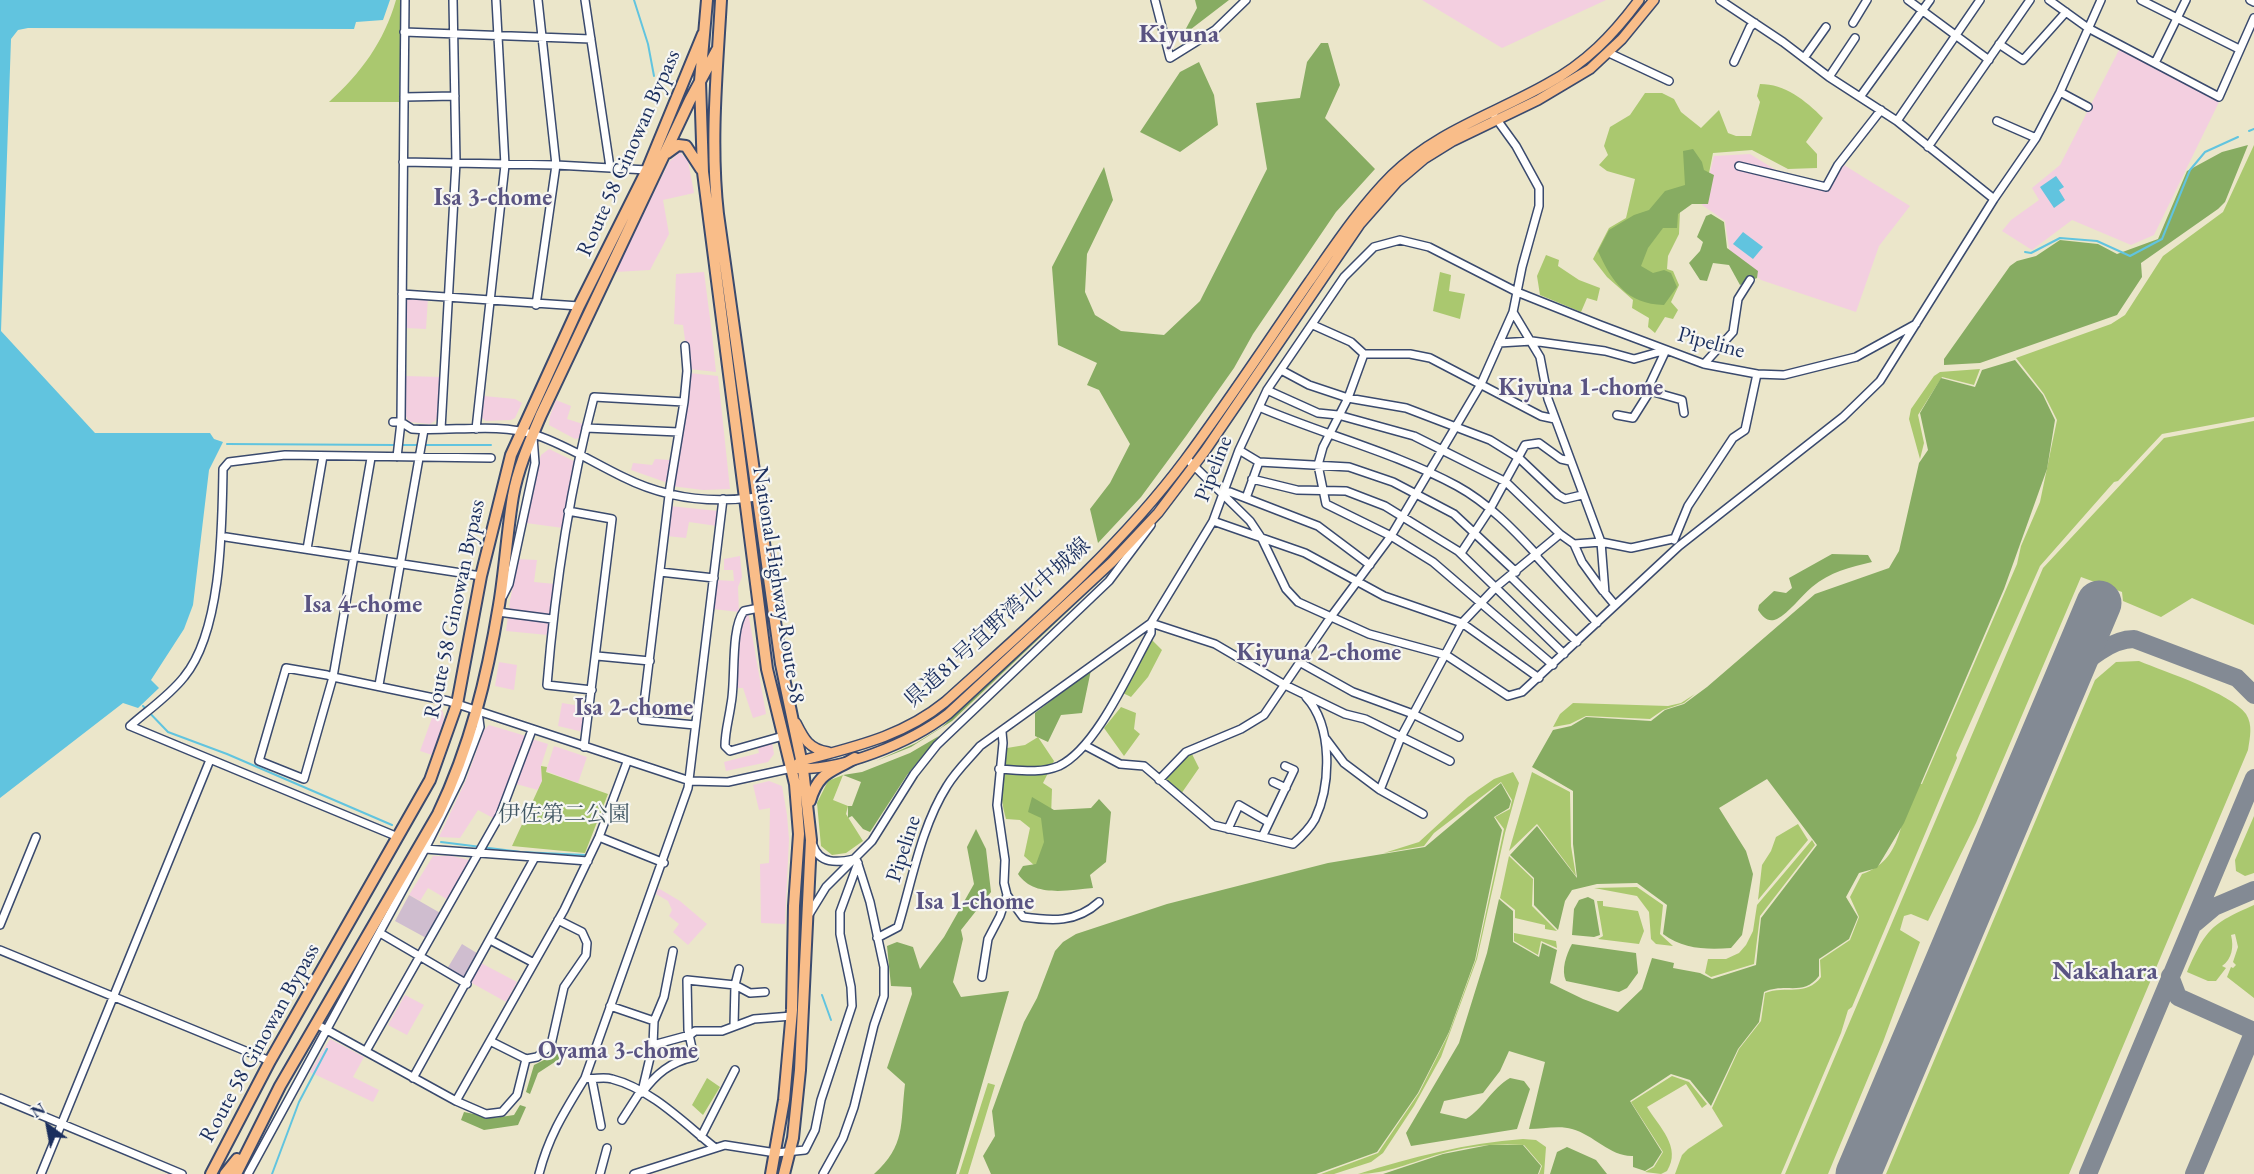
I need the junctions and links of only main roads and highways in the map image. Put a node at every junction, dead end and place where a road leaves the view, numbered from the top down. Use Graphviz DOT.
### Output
graph roads {
  1 [pos="708,0"];
  2 [pos="720,0"];
  3 [pos="1640,0"];
  4 [pos="1654,0"];
  5 [pos="702,34"];
  6 [pos="717,50"];
  7 [pos="698,88"];
  8 [pos="715,106"];
  9 [pos="1494,115"];
  10 [pos="665,125"];
  11 [pos="658,167"];
  12 [pos="703,172"];
  13 [pos="1190,461"];
  14 [pos="789,710"];
  15 [pos="833,752"];
  16 [pos="855,758"];
  17 [pos="799,766"];
  18 [pos="808,804"];
  19 [pos="280,1086"];
  20 [pos="211,1174"];
  21 [pos="225,1174"];
  22 [pos="236,1174"];
  23 [pos="771,1174"];
  24 [pos="784,1174"];
  1 -- 5 [label="highway, National Highway Route 58"];
  2 -- 6 [label="highway, National Highway Route 58"];
  3 -- 9 [label="main road, 県道81号宜野湾北中城線"];
  4 -- 9 [label="main road, 県道81号宜野湾北中城線"];
  5 -- 7 [label="highway, National Highway Route 58"];
  5 -- 10 [label="highway, Route 58 Ginowan Bypass"];
  6 -- 7 [label="highway, Route 58 Ginowan Bypass"];
  6 -- 8 [label="highway, National Highway Route 58"];
  7 -- 8 [label="highway"];
  7 -- 10 [label="highway"];
  7 -- 11 [label="highway, Route 58 Ginowan Bypass"];
  7 -- 12 [label="highway, National Highway Route 58"];
  8 -- 14 [label="highway, National Highway Route 58"];
  9 -- 13 [label="main road, 県道81号宜野湾北中城線"];
  9 -- 13 [label="main road, 県道81号宜野湾北中城線"];
  10 -- 20 [label="highway, Route 58 Ginowan Bypass"];
  11 -- 12 [label="highway"];
  11 -- 19 [label="highway, Route 58 Ginowan Bypass"];
  12 -- 17 [label="highway, National Highway Route 58"];
  13 -- 15 [label="main road, 県道81号宜野湾北中城線"];
  13 -- 16 [label="main road, 県道81号宜野湾北中城線"];
  14 -- 15 [label="main road"];
  14 -- 17 [label="highway, National Highway Route 58"];
  15 -- 17 [label="main road, 県道81号宜野湾北中城線"];
  16 -- 17 [label="main road, 県道81号宜野湾北中城線"];
  16 -- 18 [label="highway"];
  17 -- 18 [label="highway, National Highway Route 58"];
  17 -- 23 [label="highway, National Highway Route 58"];
  18 -- 24 [label="highway, National Highway Route 58"];
  19 -- 21 [label="highway"];
  19 -- 22 [label="highway, Route 58 Ginowan Bypass"];
}
